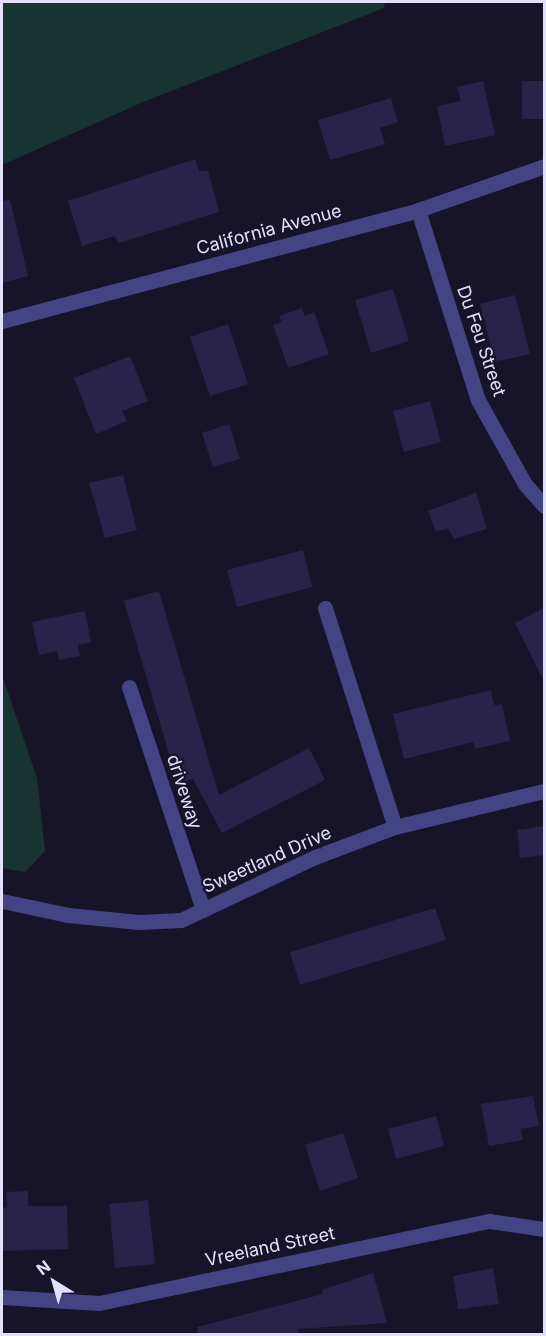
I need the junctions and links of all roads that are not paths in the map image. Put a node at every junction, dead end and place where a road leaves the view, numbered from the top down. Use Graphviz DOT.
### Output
graph roads {
  1 [pos="544,166"];
  2 [pos="418,210"];
  3 [pos="2,321"];
  4 [pos="544,506"];
  5 [pos="325,608"];
  6 [pos="129,687"];
  7 [pos="544,791"];
  8 [pos="395,827"];
  9 [pos="2,901"];
  10 [pos="203,910"];
  11 [pos="544,1229"];
  12 [pos="2,1297"];
  1 -- 2 [label="street, California Avenue"];
  2 -- 3 [label="street, California Avenue"];
  2 -- 4 [label="street, Du Feu Street"];
  5 -- 8 [label="street"];
  6 -- 10 [label="street, driveway"];
  7 -- 8 [label="street, Sweetland Drive"];
  8 -- 10 [label="street, Sweetland Drive"];
  9 -- 10 [label="street, Sweetland Drive"];
  11 -- 12 [label="street, Vreeland Street"];
}
